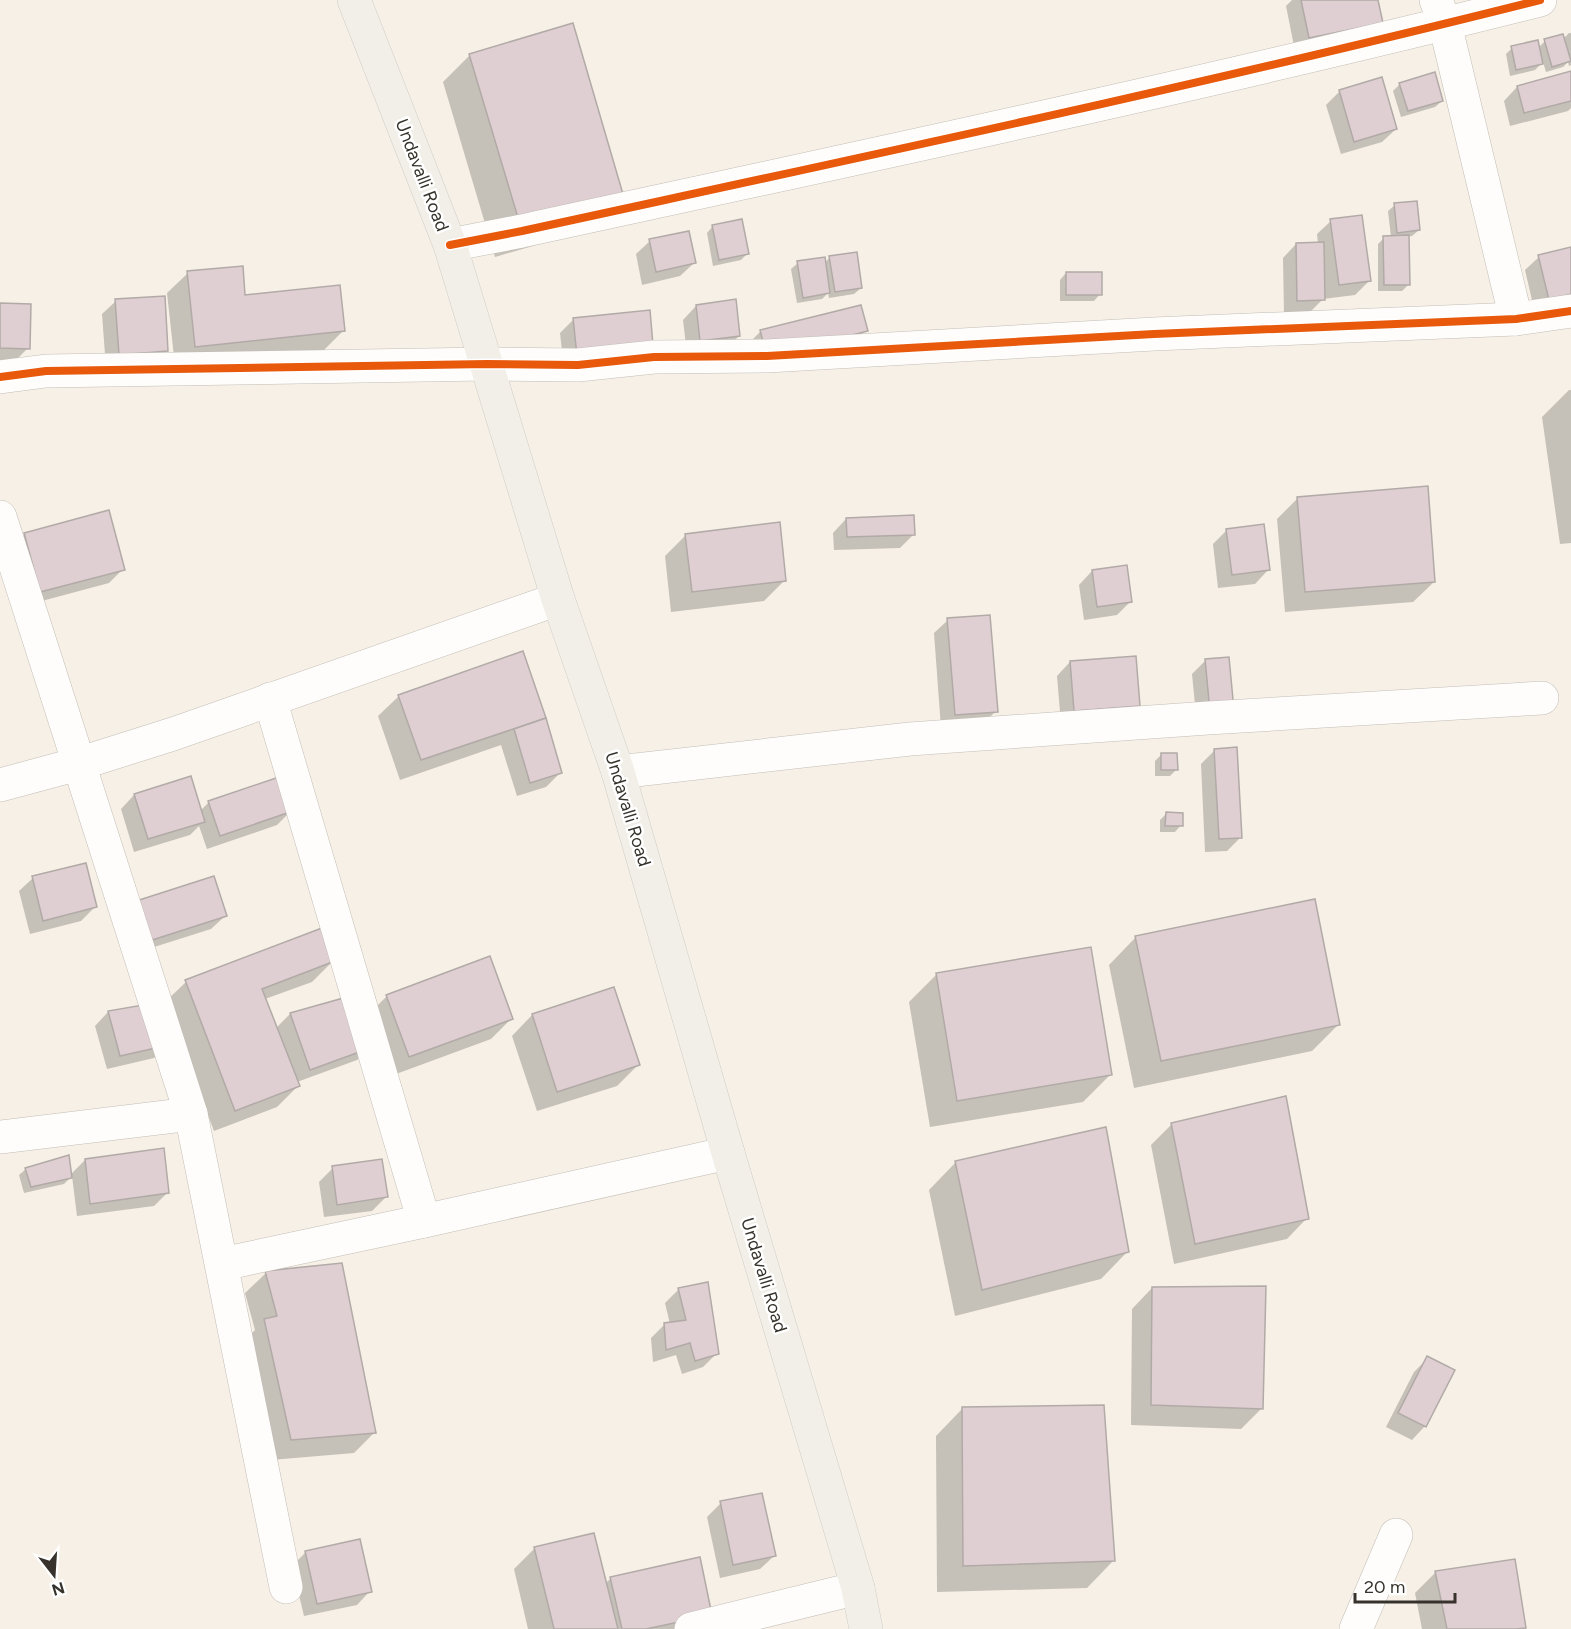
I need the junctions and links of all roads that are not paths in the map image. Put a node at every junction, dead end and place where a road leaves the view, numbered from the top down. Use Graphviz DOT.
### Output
graph roads {
  1 [pos="354,0"];
  2 [pos="1540,0"];
  3 [pos="1441,12"];
  4 [pos="450,245"];
  5 [pos="1571,311"];
  6 [pos="1516,319"];
  7 [pos="487,364"];
  8 [pos="0,377"];
  9 [pos="0,518"];
  10 [pos="558,599"];
  11 [pos="1542,698"];
  12 [pos="270,699"];
  13 [pos="78,764"];
  14 [pos="618,772"];
  15 [pos="0,785"];
  16 [pos="191,1114"];
  17 [pos="0,1137"];
  18 [pos="728,1153"];
  19 [pos="424,1221"];
  20 [pos="222,1264"];
  21 [pos="1396,1535"];
  22 [pos="286,1587"];
  23 [pos="858,1588"];
  24 [pos="691,1629"];
  25 [pos="866,1629"];
  26 [pos="1356,1629"];
  1 -- 4 [label="main road, Undavalli Road"];
  2 -- 3 [label="street"];
  3 -- 4 [label="street"];
  3 -- 6 [label="street"];
  4 -- 7 [label="main road, Undavalli Road"];
  5 -- 6 [label="street"];
  6 -- 7 [label="street"];
  7 -- 8 [label="street"];
  7 -- 10 [label="main road, Undavalli Road"];
  9 -- 13 [label="street"];
  10 -- 12 [label="street"];
  10 -- 14 [label="main road, Undavalli Road"];
  11 -- 14 [label="street"];
  12 -- 13 [label="street"];
  12 -- 19 [label="street"];
  13 -- 15 [label="street"];
  13 -- 16 [label="street"];
  14 -- 18 [label="main road, Undavalli Road"];
  16 -- 17 [label="street"];
  16 -- 20 [label="street"];
  18 -- 19 [label="street"];
  18 -- 23 [label="main road, Undavalli Road"];
  19 -- 20 [label="street"];
  20 -- 22 [label="street"];
  21 -- 26 [label="street"];
  23 -- 24 [label="street"];
  23 -- 25 [label="main road, Undavalli Road"];
}
